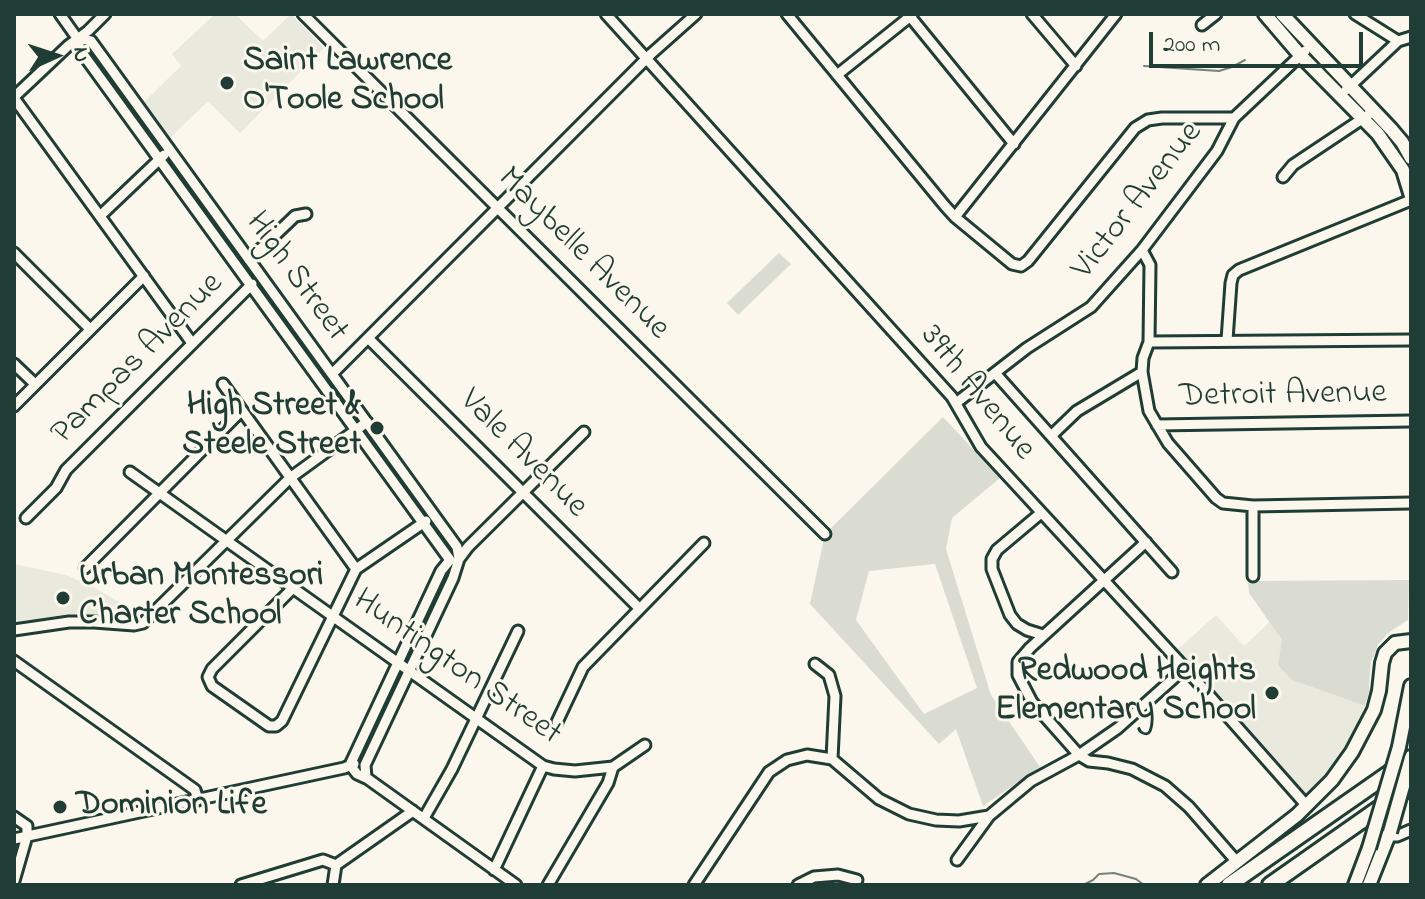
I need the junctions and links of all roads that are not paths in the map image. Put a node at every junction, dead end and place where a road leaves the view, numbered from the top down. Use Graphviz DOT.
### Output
graph roads {
  1 [pos="60,14"];
  2 [pos="105,14"];
  3 [pos="303,14"];
  4 [pos="606,14"];
  5 [pos="696,14"];
  6 [pos="787,14"];
  7 [pos="1032,14"];
  8 [pos="1116,14"];
  9 [pos="1216,14"];
  10 [pos="1265,14"];
  11 [pos="1282,14"];
  12 [pos="1355,14"];
  13 [pos="910,15"];
  14 [pos="1202,25"];
  15 [pos="1411,37"];
  16 [pos="77,38"];
  17 [pos="1398,41"];
  18 [pos="1305,50"];
  19 [pos="647,60"];
  20 [pos="1076,66"];
  21 [pos="837,75"];
  22 [pos="1345,91"];
  23 [pos="14,98"];
  24 [pos="1368,115"];
  25 [pos="1234,118"];
  26 [pos="1014,144"];
  27 [pos="169,150"];
  28 [pos="160,158"];
  29 [pos="1411,158"];
  30 [pos="1407,169"];
  31 [pos="1283,177"];
  32 [pos="1411,198"];
  33 [pos="498,209"];
  34 [pos="306,214"];
  35 [pos="100,216"];
  36 [pos="955,217"];
  37 [pos="1142,250"];
  38 [pos="14,253"];
  39 [pos="249,260"];
  40 [pos="144,276"];
  41 [pos="260,276"];
  42 [pos="250,285"];
  43 [pos="90,329"];
  44 [pos="369,339"];
  45 [pos="1227,340"];
  46 [pos="1411,340"];
  47 [pos="1149,342"];
  48 [pos="192,343"];
  49 [pos="14,364"];
  50 [pos="1142,372"];
  51 [pos="333,373"];
  52 [pos="995,373"];
  53 [pos="35,384"];
  54 [pos="223,384"];
  55 [pos="956,403"];
  56 [pos="14,406"];
  57 [pos="241,411"];
  58 [pos="1411,421"];
  59 [pos="367,422"];
  60 [pos="1157,425"];
  61 [pos="355,430"];
  62 [pos="584,432"];
  63 [pos="1051,436"];
  64 [pos="130,472"];
  65 [pos="290,478"];
  66 [pos="523,492"];
  67 [pos="159,494"];
  68 [pos="1411,503"];
  69 [pos="1253,506"];
  70 [pos="1041,513"];
  71 [pos="434,515"];
  72 [pos="26,518"];
  73 [pos="423,523"];
  74 [pos="825,534"];
  75 [pos="226,540"];
  76 [pos="1146,542"];
  77 [pos="704,543"];
  78 [pos="454,560"];
  79 [pos="85,568"];
  80 [pos="356,569"];
  81 [pos="1172,572"];
  82 [pos="1253,576"];
  83 [pos="1104,580"];
  84 [pos="293,588"];
  85 [pos="639,608"];
  86 [pos="333,614"];
  87 [pos="14,630"];
  88 [pos="518,631"];
  89 [pos="1043,635"];
  90 [pos="1411,641"];
  91 [pos="14,661"];
  92 [pos="399,663"];
  93 [pos="815,664"];
  94 [pos="1185,668"];
  95 [pos="410,670"];
  96 [pos="1411,686"];
  97 [pos="476,718"];
  98 [pos="557,722"];
  99 [pos="645,745"];
  100 [pos="1079,755"];
  101 [pos="369,756"];
  102 [pos="1411,758"];
  103 [pos="832,759"];
  104 [pos="350,765"];
  105 [pos="543,766"];
  106 [pos="613,767"];
  107 [pos="366,777"];
  108 [pos="1411,786"];
  109 [pos="198,800"];
  110 [pos="1307,806"];
  111 [pos="413,811"];
  112 [pos="989,816"];
  113 [pos="14,817"];
  114 [pos="424,818"];
  115 [pos="1353,828"];
  116 [pos="1411,830"];
  117 [pos="1384,834"];
  118 [pos="27,836"];
  119 [pos="14,839"];
  120 [pos="957,860"];
  121 [pos="1237,862"];
  122 [pos="336,865"];
  123 [pos="494,870"];
  124 [pos="857,880"];
  125 [pos="14,881"];
  126 [pos="241,885"];
  127 [pos="333,885"];
  128 [pos="516,885"];
  129 [pos="548,885"];
  130 [pos="694,885"];
  131 [pos="798,885"];
  132 [pos="1207,885"];
  133 [pos="1229,885"];
  134 [pos="1270,885"];
  135 [pos="1288,885"];
  136 [pos="1355,885"];
  137 [pos="1369,885"];
  1 -- 16 [label="street, High Street"];
  2 -- 16 [label="street"];
  3 -- 33 [label="street, Maybelle Avenue"];
  4 -- 19 [label="street, 39th Avenue"];
  5 -- 19 [label="street"];
  6 -- 21 [label="street"];
  7 -- 20 [label="street"];
  8 -- 20 [label="street"];
  9 -- 14 [label="street"];
  10 -- 18 [label="main road"];
  11 -- 18 [label="main road"];
  12 -- 17 [label="street"];
  13 -- 21 [label="street"];
  13 -- 26 [label="street"];
  15 -- 17 [label="street"];
  16 -- 23 [label="street"];
  16 -- 27 [label="street, High Street"];
  16 -- 28 [label="street, High Street"];
  17 -- 22 [label="street"];
  18 -- 22 [label="main road"];
  18 -- 25 [label="street, Victor Avenue"];
  19 -- 33 [label="street"];
  19 -- 55 [label="street, 39th Avenue"];
  20 -- 26 [label="street"];
  21 -- 36 [label="street"];
  22 -- 24 [label="main road"];
  23 -- 35 [label="street"];
  24 -- 29 [label="main road"];
  24 -- 30 [label="main road"];
  24 -- 31 [label="street"];
  25 -- 36 [label="street"];
  25 -- 37 [label="street, Victor Avenue"];
  26 -- 36 [label="street"];
  27 -- 28 [label="street"];
  27 -- 39 [label="street, High Street"];
  28 -- 35 [label="street"];
  28 -- 42 [label="street, High Street"];
  30 -- 32 [label="main road"];
  32 -- 45 [label="street"];
  33 -- 44 [label="street"];
  33 -- 74 [label="street, Maybelle Avenue"];
  34 -- 39 [label="street"];
  35 -- 40 [label="street"];
  37 -- 47 [label="street"];
  37 -- 52 [label="street, Victor Avenue"];
  38 -- 43 [label="street"];
  39 -- 41 [label="street, High Street"];
  40 -- 43 [label="street"];
  40 -- 48 [label="street"];
  41 -- 42 [label="street, Pampas Avenue"];
  41 -- 51 [label="street, High Street"];
  42 -- 48 [label="street, Pampas Avenue"];
  42 -- 61 [label="street, High Street"];
  43 -- 53 [label="street"];
  44 -- 51 [label="street"];
  44 -- 66 [label="street, Vale Avenue"];
  45 -- 46 [label="street"];
  45 -- 47 [label="street"];
  47 -- 50 [label="street"];
  48 -- 72 [label="street, Pampas Avenue"];
  49 -- 53 [label="street"];
  50 -- 60 [label="street"];
  50 -- 63 [label="street"];
  51 -- 59 [label="street, High Street"];
  52 -- 55 [label="street, Victor Avenue"];
  52 -- 63 [label="street"];
  53 -- 56 [label="street"];
  54 -- 57 [label="street"];
  55 -- 70 [label="street, 39th Avenue"];
  57 -- 65 [label="street"];
  57 -- 67 [label="street"];
  58 -- 60 [label="street, Detroit Avenue"];
  59 -- 61 [label="street"];
  59 -- 71 [label="street, High Street"];
  60 -- 69 [label="street"];
  61 -- 65 [label="street"];
  61 -- 73 [label="street, High Street"];
  62 -- 66 [label="street"];
  63 -- 76 [label="street"];
  64 -- 67 [label="street, Huntington Street"];
  65 -- 75 [label="street"];
  65 -- 80 [label="street"];
  66 -- 78 [label="street"];
  66 -- 85 [label="street, Vale Avenue"];
  67 -- 75 [label="street, Huntington Street"];
  67 -- 79 [label="street"];
  68 -- 69 [label="street"];
  69 -- 82 [label="street"];
  70 -- 83 [label="street, 39th Avenue"];
  70 -- 89 [label="street"];
  71 -- 73 [label="street"];
  71 -- 78 [label="street, High Street"];
  73 -- 78 [label="street, High Street"];
  73 -- 80 [label="street"];
  75 -- 84 [label="street, Huntington Street"];
  75 -- 87 [label="street"];
  76 -- 81 [label="street"];
  76 -- 83 [label="street"];
  77 -- 85 [label="street"];
  78 -- 92 [label="street"];
  78 -- 95 [label="street"];
  80 -- 86 [label="street"];
  83 -- 89 [label="street"];
  83 -- 94 [label="street, 39th Avenue"];
  84 -- 86 [label="street, Huntington Street"];
  84 -- 86 [label="street"];
  85 -- 98 [label="street"];
  86 -- 92 [label="street, Huntington Street"];
  88 -- 97 [label="street"];
  89 -- 100 [label="street"];
  90 -- 110 [label="main road"];
  91 -- 109 [label="street"];
  92 -- 95 [label="street, Huntington Street"];
  92 -- 104 [label="street"];
  93 -- 103 [label="street"];
  94 -- 100 [label="street"];
  94 -- 110 [label="street, 39th Avenue"];
  95 -- 97 [label="street, Huntington Street"];
  95 -- 101 [label="street"];
  96 -- 117 [label="main road, bridge"];
  97 -- 105 [label="street, Huntington Street"];
  97 -- 114 [label="street"];
  99 -- 106 [label="street, Huntington Street"];
  100 -- 112 [label="street"];
  100 -- 121 [label="street"];
  101 -- 104 [label="street"];
  101 -- 107 [label="street"];
  102 -- 117 [label="main road, bridge"];
  102 -- 133 [label="highway"];
  103 -- 112 [label="street"];
  103 -- 130 [label="street"];
  104 -- 107 [label="street"];
  104 -- 109 [label="street"];
  105 -- 106 [label="street, Huntington Street"];
  105 -- 123 [label="street"];
  106 -- 129 [label="street"];
  107 -- 111 [label="street"];
  108 -- 115 [label="highway"];
  109 -- 118 [label="street"];
  110 -- 121 [label="main road"];
  111 -- 114 [label="street"];
  111 -- 122 [label="street"];
  112 -- 120 [label="street"];
  113 -- 118 [label="street"];
  114 -- 123 [label="street"];
  115 -- 134 [label="highway"];
  115 -- 135 [label="highway"];
  116 -- 117 [label="street"];
  117 -- 136 [label="main road, bridge"];
  117 -- 137 [label="main road"];
  118 -- 119 [label="street"];
  118 -- 125 [label="street"];
  121 -- 132 [label="main road"];
  122 -- 126 [label="street"];
  122 -- 127 [label="street"];
  123 -- 128 [label="street"];
  124 -- 131 [label="street"];
}
